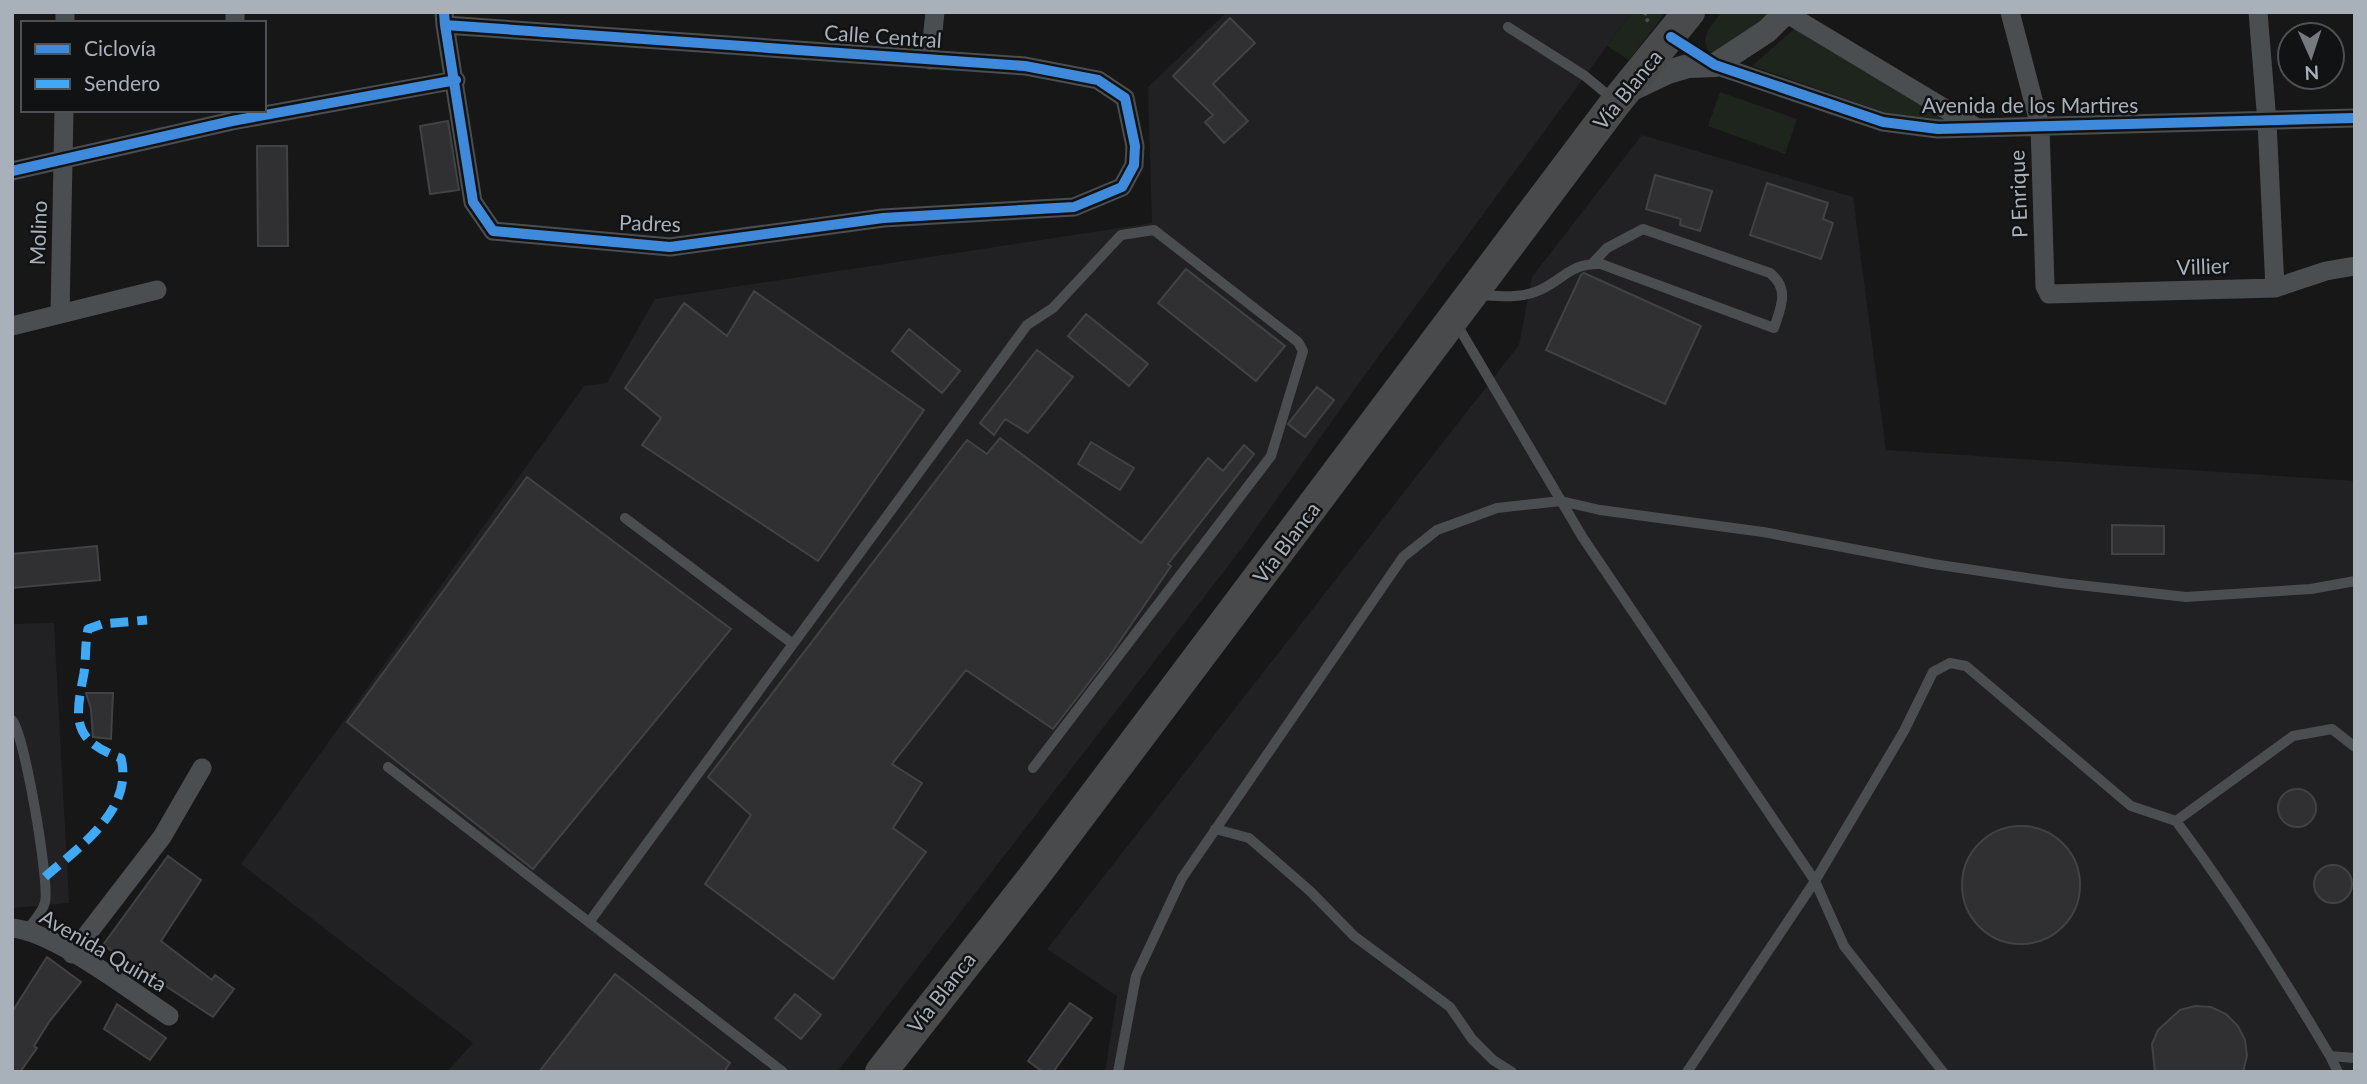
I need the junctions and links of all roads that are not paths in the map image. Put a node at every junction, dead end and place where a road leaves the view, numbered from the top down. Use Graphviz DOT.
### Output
graph roads {
  1 [pos="935,12"];
  2 [pos="1689,12"];
  3 [pos="2010,12"];
  4 [pos="2258,12"];
  5 [pos="1786,13"];
  6 [pos="445,18"];
  7 [pos="1508,27"];
  8 [pos="1671,37"];
  9 [pos="930,60"];
  10 [pos="1715,65"];
  11 [pos="456,80"];
  12 [pos="1621,97"];
  13 [pos="266,111"];
  14 [pos="64,112"];
  15 [pos="257,112"];
  16 [pos="232,116"];
  17 [pos="2355,118"];
  18 [pos="2267,122"];
  19 [pos="2040,126"];
  20 [pos="1978,129"];
  21 [pos="64,160"];
  22 [pos="12,171"];
  23 [pos="1074,207"];
  24 [pos="1592,264"];
  25 [pos="2355,266"];
  26 [pos="2275,288"];
  27 [pos="157,290"];
  28 [pos="1474,294"];
  29 [pos="2049,294"];
  30 [pos="60,314"];
  31 [pos="1455,321"];
  32 [pos="12,326"];
  33 [pos="1561,501"];
  34 [pos="625,518"];
  35 [pos="2355,581"];
  36 [pos="793,644"];
  37 [pos="12,720"];
  38 [pos="2355,747"];
  39 [pos="388,767"];
  40 [pos="202,768"];
  41 [pos="1033,768"];
  42 [pos="2176,821"];
  43 [pos="1216,829"];
  44 [pos="1815,881"];
  45 [pos="590,921"];
  46 [pos="20,929"];
  47 [pos="72,954"];
  48 [pos="169,1016"];
  49 [pos="2330,1056"];
  50 [pos="2355,1058"];
  51 [pos="783,1072"];
  52 [pos="881,1072"];
  53 [pos="1118,1072"];
  54 [pos="1512,1072"];
  55 [pos="1687,1072"];
  56 [pos="1943,1072"];
  57 [pos="2338,1072"];
  1 -- 9 [label="street"];
  2 -- 8 [label="main road, Vía Blanca"];
  3 -- 19 [label="street, P Enrique"];
  4 -- 18 [label="street"];
  5 -- 10 [label="street"];
  5 -- 20 [label="street"];
  6 -- 9 [label="street, Calle Central"];
  6 -- 11 [label="street, Padres"];
  7 -- 12 [label="lane"];
  8 -- 10 [label="street"];
  8 -- 12 [label="main road, Vía Blanca"];
  9 -- 23 [label="street, Calle Central"];
  10 -- 12 [label="street"];
  10 -- 20 [label="street, Avenida de los Martires"];
  11 -- 13 [label="street"];
  11 -- 23 [label="street, Padres"];
  12 -- 28 [label="main road, Vía Blanca"];
  14 -- 21 [label="street, Molino"];
  15 -- 16 [label="street"];
  16 -- 21 [label="street"];
  17 -- 18 [label="street, Avenida de los Martires"];
  18 -- 19 [label="street, Avenida de los Martires"];
  18 -- 26 [label="street"];
  19 -- 20 [label="street, Avenida de los Martires"];
  19 -- 29 [label="street, P Enrique"];
  21 -- 22 [label="street"];
  21 -- 30 [label="street, Molino"];
  24 -- 24 [label="lane"];
  24 -- 28 [label="lane"];
  25 -- 26 [label="street, Villier"];
  26 -- 29 [label="street, Villier"];
  27 -- 30 [label="street"];
  28 -- 31 [label="main road, Vía Blanca"];
  30 -- 32 [label="street"];
  31 -- 33 [label="lane"];
  31 -- 52 [label="main road, Vía Blanca"];
  33 -- 35 [label="lane"];
  33 -- 43 [label="lane"];
  33 -- 44 [label="lane"];
  34 -- 36 [label="lane"];
  36 -- 41 [label="lane"];
  36 -- 45 [label="lane"];
  37 -- 46 [label="lane"];
  38 -- 42 [label="lane"];
  39 -- 45 [label="lane"];
  40 -- 47 [label="street"];
  42 -- 44 [label="lane"];
  42 -- 49 [label="lane"];
  43 -- 53 [label="lane"];
  43 -- 54 [label="lane"];
  44 -- 55 [label="lane"];
  44 -- 56 [label="lane"];
  45 -- 51 [label="lane"];
  46 -- 47 [label="street, Avenida Quinta"];
  47 -- 48 [label="street, Avenida Quinta"];
  49 -- 50 [label="lane"];
  49 -- 57 [label="lane"];
}
